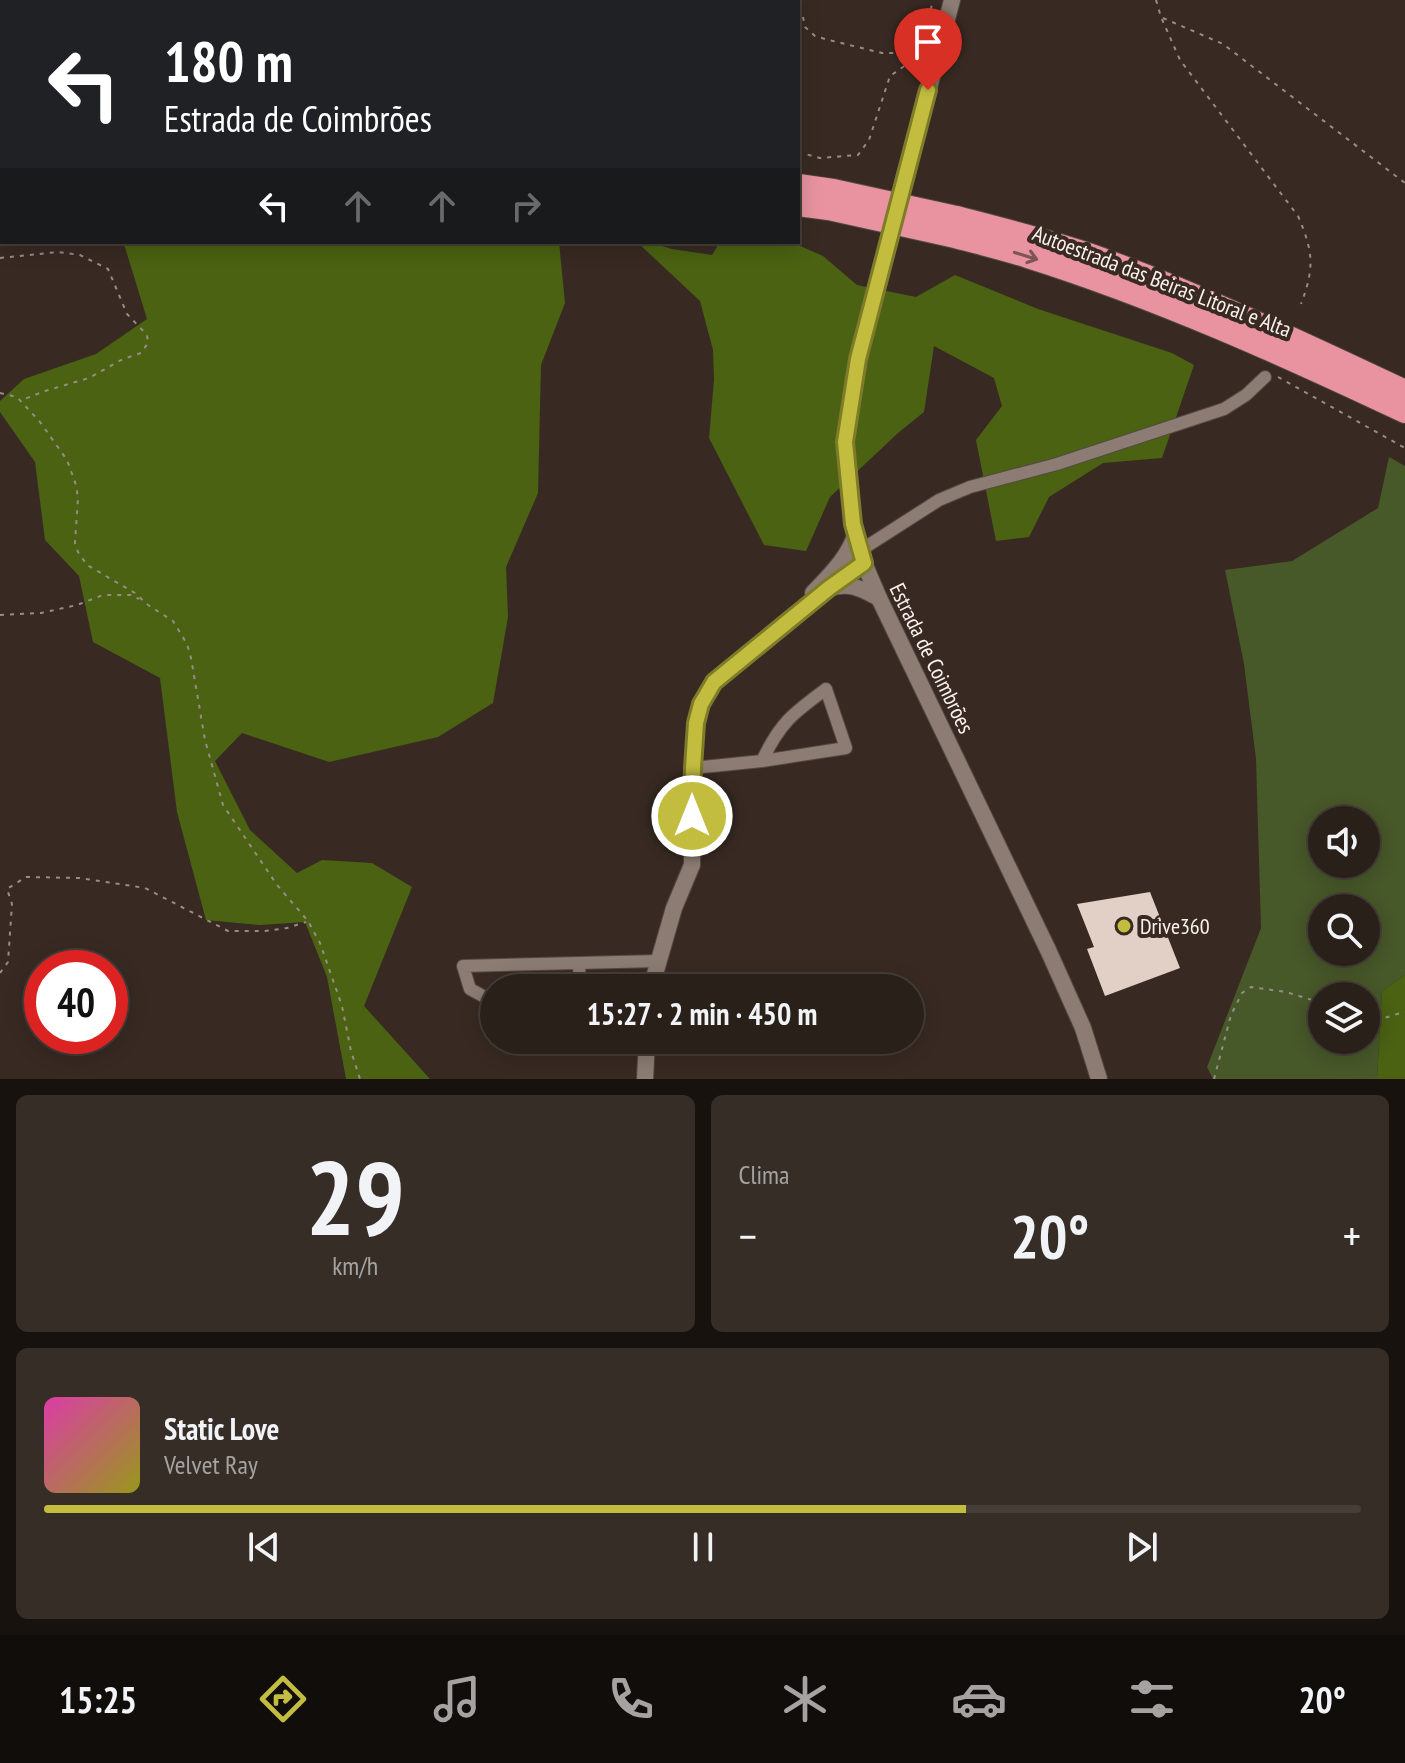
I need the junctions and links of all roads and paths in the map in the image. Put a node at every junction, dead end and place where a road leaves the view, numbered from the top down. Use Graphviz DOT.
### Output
graph roads {
  1 [pos="933,0"];
  2 [pos="952,0"];
  3 [pos="1156,0"];
  4 [pos="803,17"];
  5 [pos="1161,17"];
  6 [pos="928,18"];
  7 [pos="800,153"];
  8 [pos="1405,183"];
  9 [pos="800,187"];
  10 [pos="831,200"];
  11 [pos="800,204"];
  12 [pos="954,226"];
  13 [pos="0,258"];
  14 [pos="1301,304"];
  15 [pos="1265,377"];
  16 [pos="1405,392"];
  17 [pos="0,393"];
  18 [pos="20,401"];
  19 [pos="1405,411"];
  20 [pos="1405,448"];
  21 [pos="860,548"];
  22 [pos="829,588"];
  23 [pos="879,598"];
  24 [pos="144,602"];
  25 [pos="0,615"];
  26 [pos="783,625"];
  27 [pos="762,761"];
  28 [pos="693,768"];
  29 [pos="308,921"];
  30 [pos="658,961"];
  31 [pos="579,964"];
  32 [pos="0,973"];
  33 [pos="579,974"];
  34 [pos="655,974"];
  35 [pos="480,994"];
  36 [pos="1308,999"];
  37 [pos="1405,1012"];
  38 [pos="1380,1018"];
  39 [pos="646,1054"];
  40 [pos="360,1079"];
  41 [pos="645,1079"];
  42 [pos="1099,1079"];
  43 [pos="1214,1079"];
  1 -- 6 [label="path"];
  2 -- 21 [label="street, Estrada de Coimbrões"];
  3 -- 5 [label="path"];
  4 -- 6 [label="path"];
  5 -- 8 [label="path"];
  5 -- 14 [label="path"];
  6 -- 7 [label="path"];
  9 -- 10 [label="highway, Autoestrada das Beiras Litoral e Alta"];
  10 -- 11 [label="highway, Autoestrada das Beiras Litoral e Alta"];
  10 -- 12 [label="highway, Autoestrada das Beiras Litoral e Alta, bridge"];
  12 -- 16 [label="highway, Autoestrada das Beiras Litoral e Alta"];
  12 -- 19 [label="highway, Autoestrada das Beiras Litoral e Alta, one-way"];
  13 -- 18 [label="path"];
  15 -- 20 [label="path"];
  15 -- 21 [label="street"];
  17 -- 18 [label="path"];
  18 -- 24 [label="path"];
  21 -- 22 [label="street"];
  21 -- 23 [label="street, Estrada de Coimbrões"];
  21 -- 26 [label="street"];
  22 -- 23 [label="street"];
  22 -- 26 [label="street"];
  23 -- 42 [label="street, Estrada de Coimbrões"];
  24 -- 25 [label="path"];
  24 -- 29 [label="path"];
  26 -- 28 [label="street"];
  27 -- 27 [label="street"];
  27 -- 28 [label="street"];
  28 -- 30 [label="street"];
  29 -- 32 [label="path"];
  29 -- 40 [label="path"];
  30 -- 31 [label="street"];
  30 -- 34 [label="street"];
  31 -- 33 [label="street"];
  31 -- 35 [label="street"];
  36 -- 43 [label="path"];
  37 -- 38 [label="path"];
  39 -- 41 [label="street"];
}
